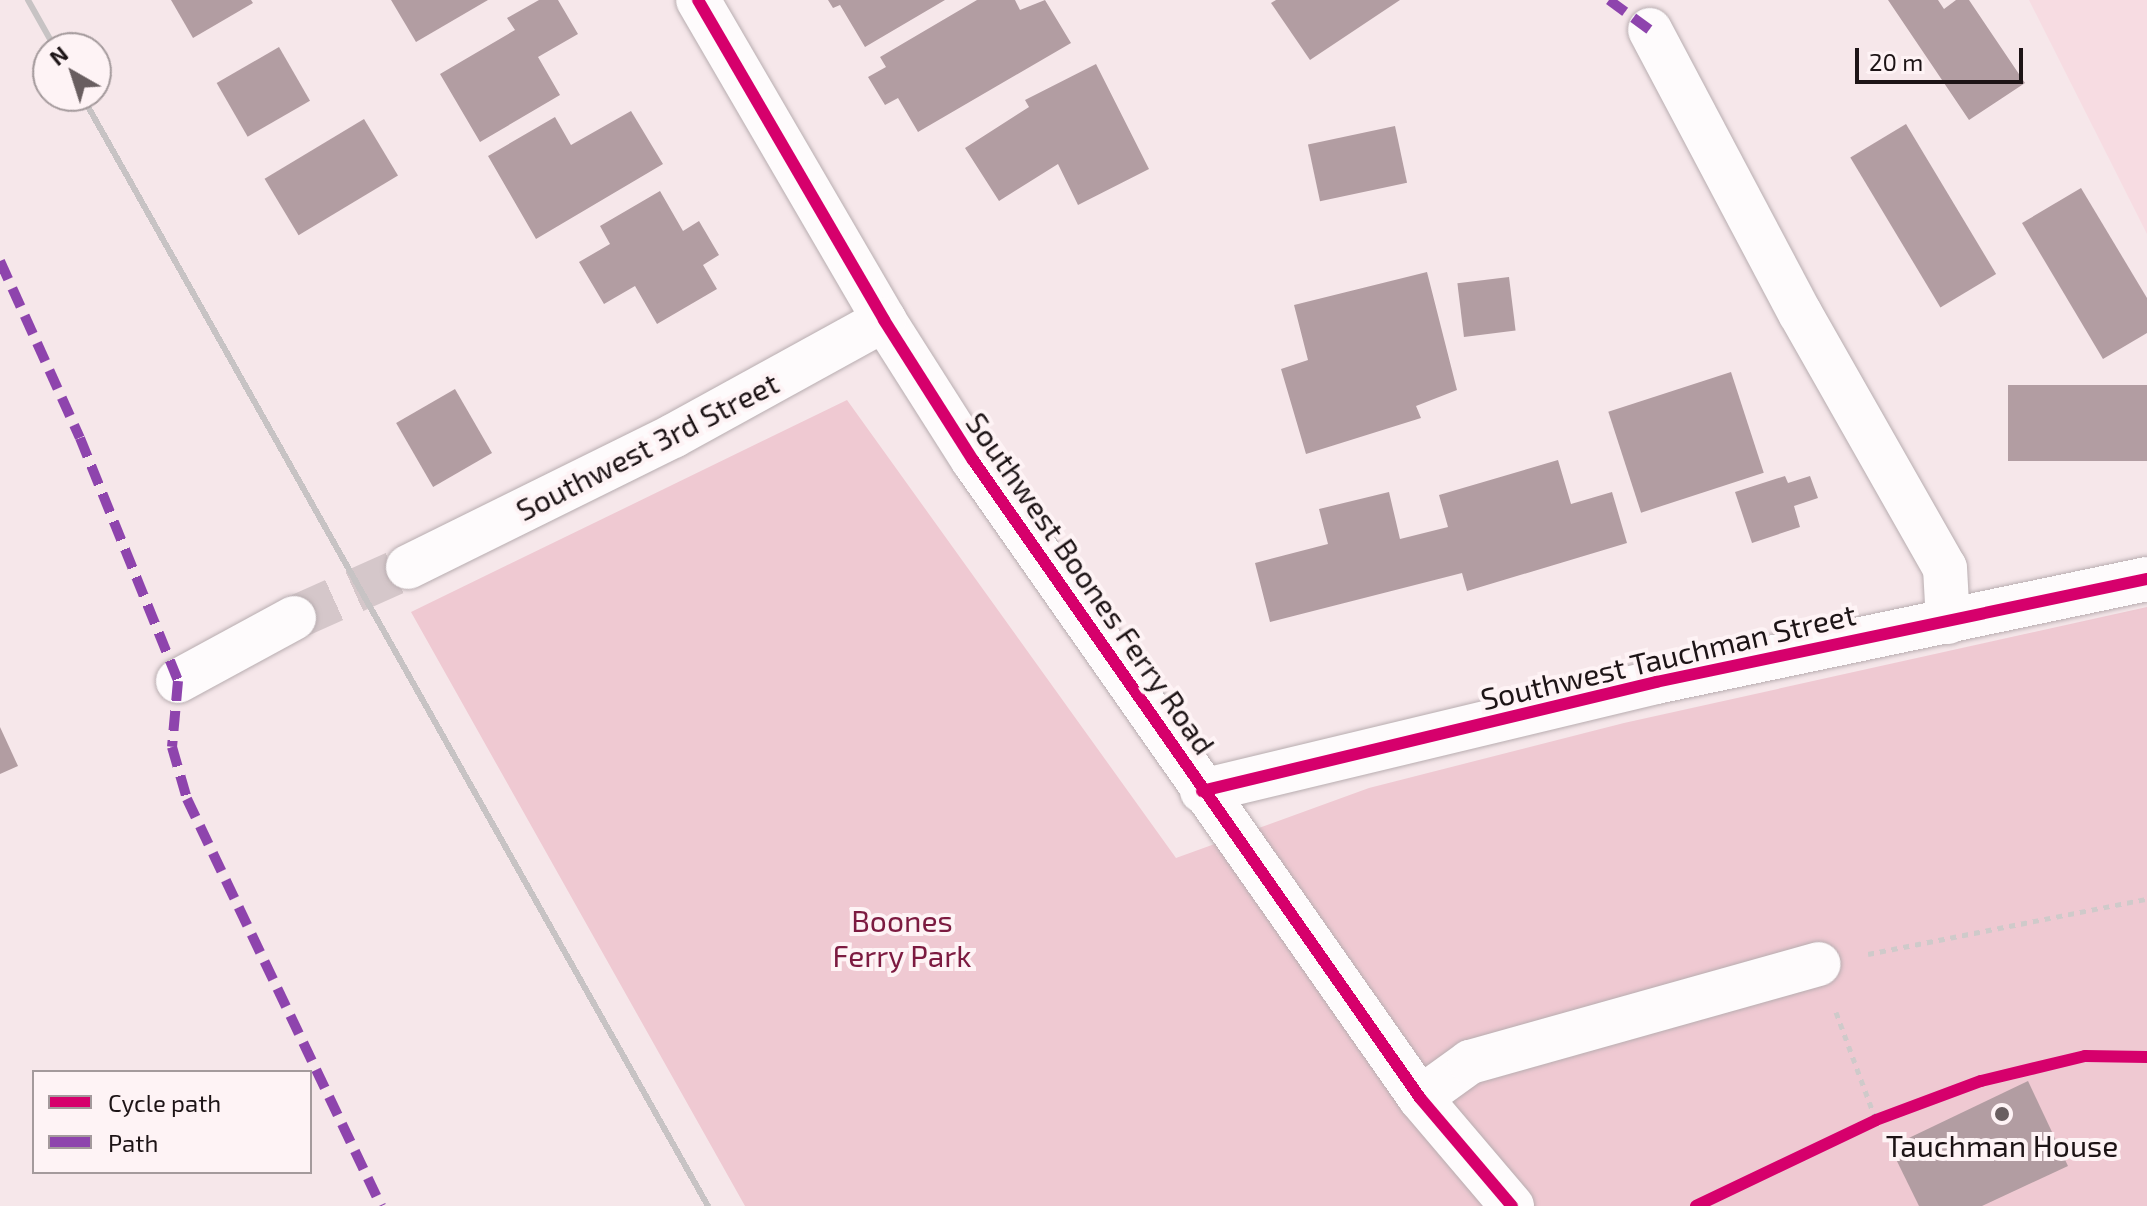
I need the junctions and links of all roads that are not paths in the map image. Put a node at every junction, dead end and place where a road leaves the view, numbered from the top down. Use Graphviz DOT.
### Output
graph roads {
  1 [pos="698,0"];
  2 [pos="1650,30"];
  3 [pos="884,320"];
  4 [pos="408,567"];
  5 [pos="2147,579"];
  6 [pos="294,618"];
  7 [pos="1948,622"];
  8 [pos="178,681"];
  9 [pos="1202,791"];
  10 [pos="1818,964"];
  11 [pos="1420,1098"];
  12 [pos="1512,1206"];
  1 -- 3 [label="street, Southwest Boones Ferry Road"];
  2 -- 7 [label="street"];
  3 -- 4 [label="street, Southwest 3rd Street"];
  3 -- 9 [label="street, Southwest Boones Ferry Road"];
  5 -- 7 [label="street, Southwest Tauchman Street"];
  6 -- 8 [label="street"];
  7 -- 9 [label="street, Southwest Tauchman Street"];
  9 -- 11 [label="street, Southwest Boones Ferry Road"];
  10 -- 11 [label="street"];
  11 -- 12 [label="street, Southwest Boones Ferry Road"];
}
